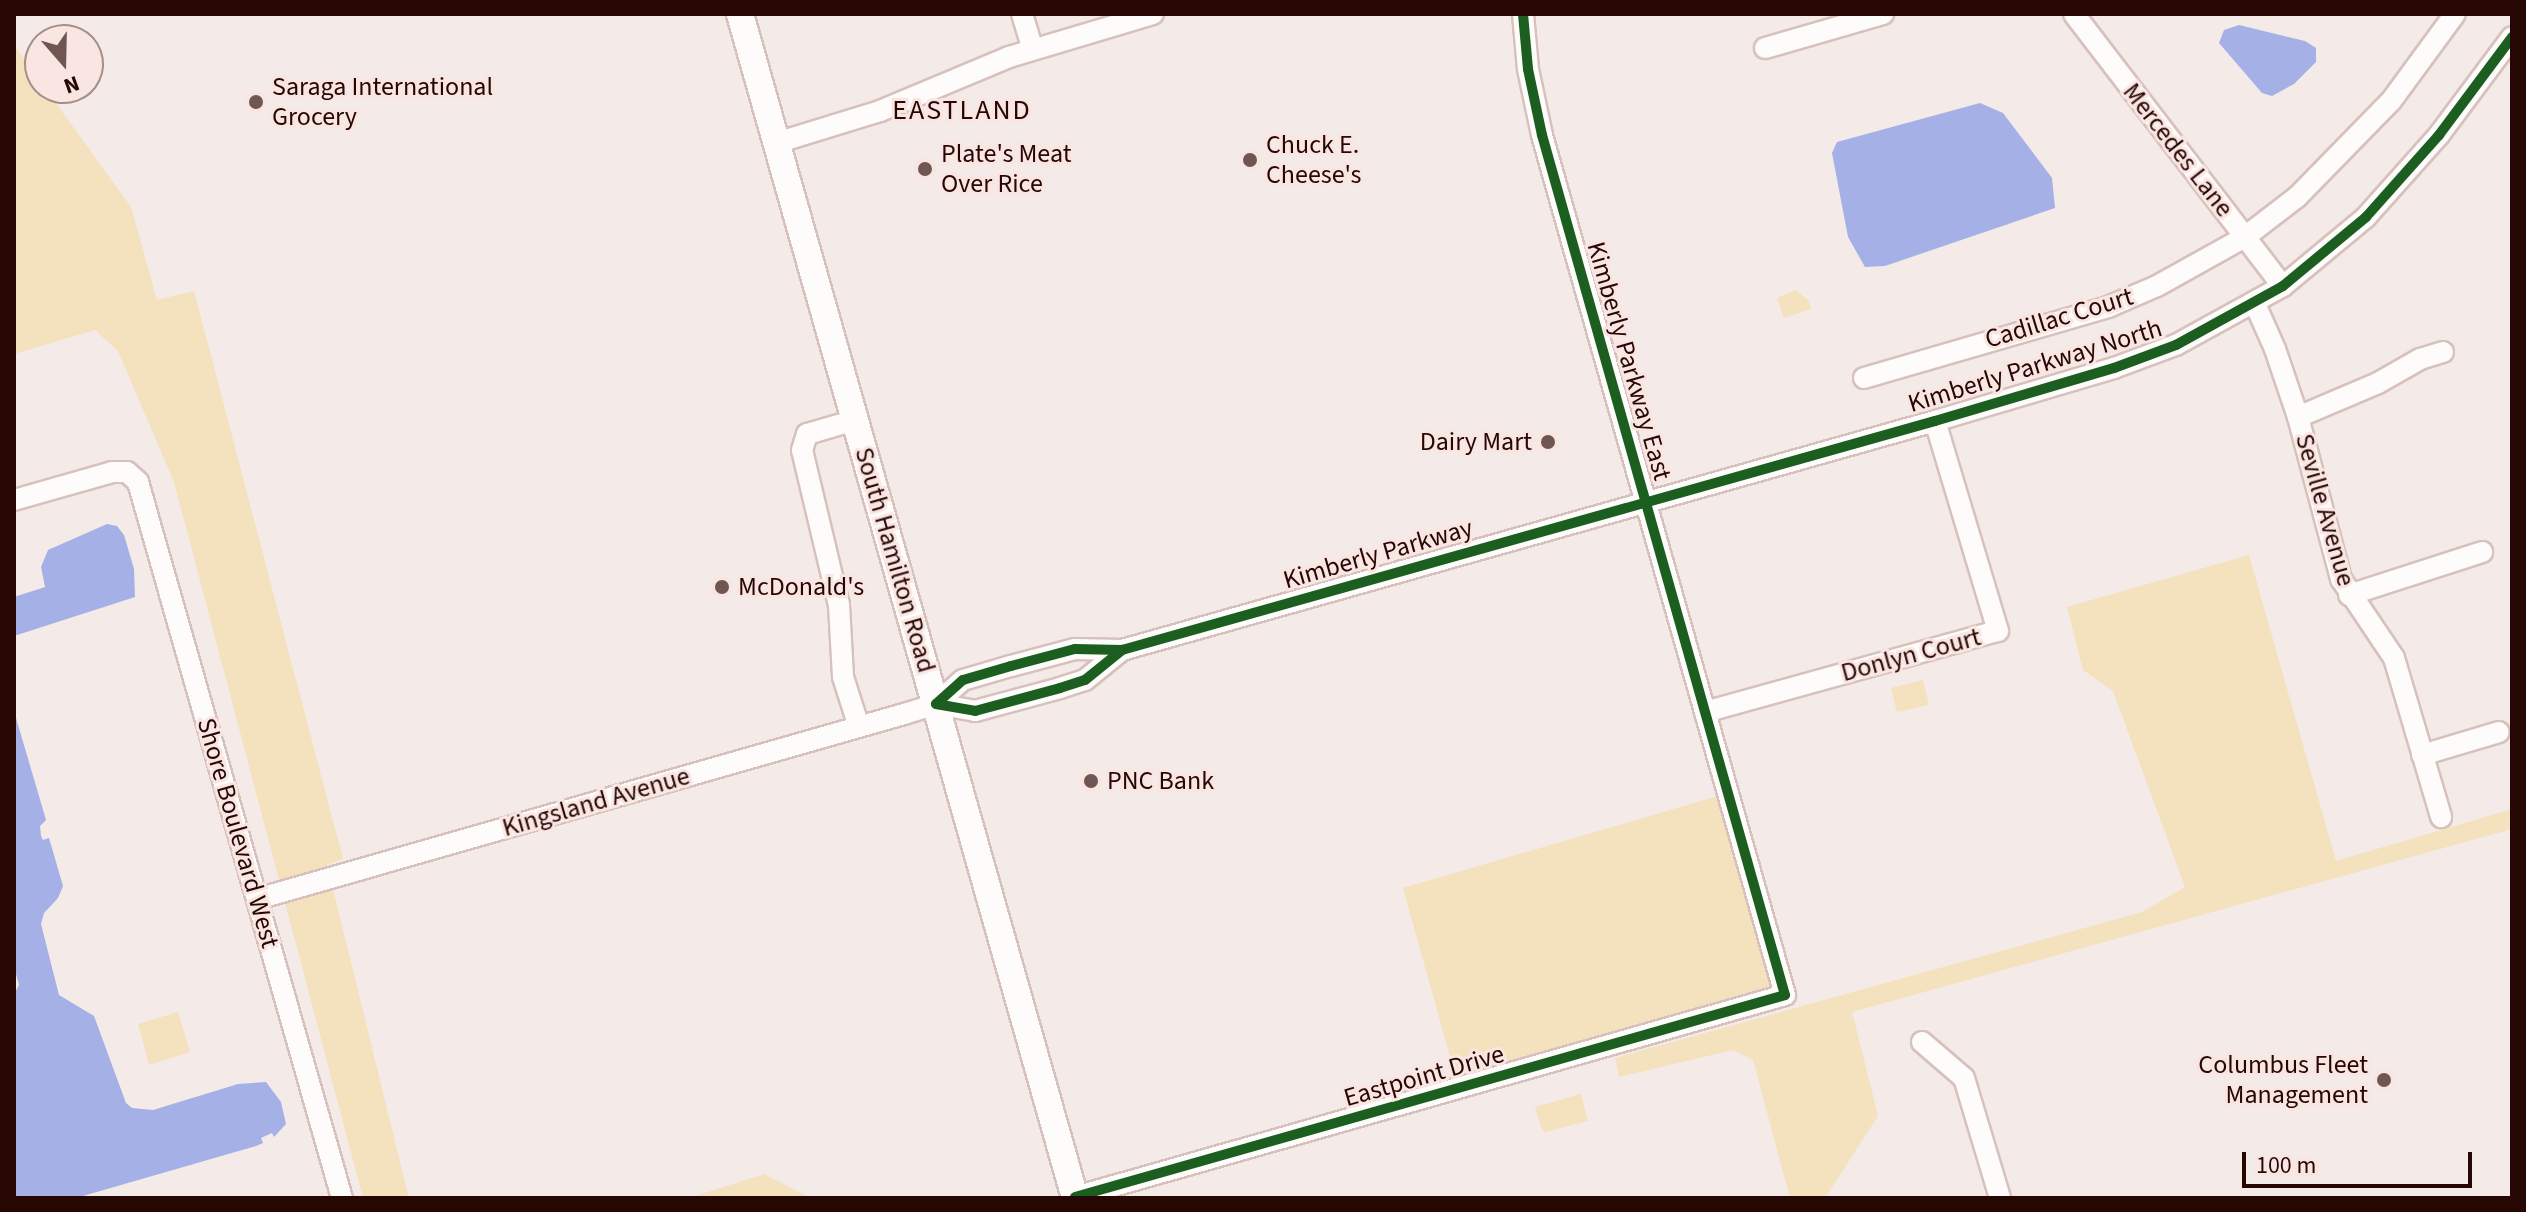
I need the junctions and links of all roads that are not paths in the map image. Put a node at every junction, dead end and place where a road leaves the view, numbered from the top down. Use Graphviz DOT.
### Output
graph roads {
  1 [pos="740,14"];
  2 [pos="1022,14"];
  3 [pos="1153,14"];
  4 [pos="1523,14"];
  5 [pos="1883,14"];
  6 [pos="2074,14"];
  7 [pos="2455,14"];
  8 [pos="2512,37"];
  9 [pos="1765,48"];
  10 [pos="1033,49"];
  11 [pos="776,143"];
  12 [pos="2245,237"];
  13 [pos="2283,286"];
  14 [pos="2255,304"];
  15 [pos="2443,352"];
  16 [pos="1864,378"];
  17 [pos="2298,417"];
  18 [pos="855,420"];
  19 [pos="1935,421"];
  20 [pos="14,500"];
  21 [pos="1647,503"];
  22 [pos="2482,552"];
  23 [pos="2349,595"];
  24 [pos="1122,650"];
  25 [pos="936,704"];
  26 [pos="1705,712"];
  27 [pos="859,727"];
  28 [pos="2499,732"];
  29 [pos="2422,755"];
  30 [pos="2441,817"];
  31 [pos="257,899"];
  32 [pos="1785,995"];
  33 [pos="1922,1042"];
  34 [pos="342,1198"];
  35 [pos="1075,1198"];
  36 [pos="2000,1198"];
  1 -- 11 [label="main road, South Hamilton Road"];
  2 -- 10 [label="street"];
  3 -- 10 [label="street"];
  4 -- 21 [label="street, Kimberly Parkway East"];
  5 -- 9 [label="street"];
  6 -- 12 [label="street, Mercedes Lane"];
  7 -- 12 [label="street, Cadillac Court"];
  8 -- 13 [label="street, Kimberly Parkway North"];
  10 -- 11 [label="street"];
  11 -- 18 [label="main road, South Hamilton Road"];
  12 -- 13 [label="street, Mercedes Lane"];
  12 -- 16 [label="street, Cadillac Court"];
  13 -- 14 [label="street, Kimberly Parkway North"];
  14 -- 17 [label="street, Seville Avenue"];
  14 -- 19 [label="street, Kimberly Parkway North"];
  15 -- 17 [label="street"];
  17 -- 23 [label="street, Seville Avenue"];
  18 -- 25 [label="main road, South Hamilton Road"];
  18 -- 27 [label="street"];
  19 -- 21 [label="street, Kimberly Parkway North"];
  19 -- 26 [label="street, Donlyn Court"];
  20 -- 31 [label="street, Shore Boulevard West"];
  21 -- 24 [label="street, Kimberly Parkway"];
  21 -- 26 [label="street, Kimberly Parkway East"];
  22 -- 23 [label="street"];
  23 -- 29 [label="street, Seville Avenue"];
  24 -- 25 [label="street, Kimberly Parkway"];
  24 -- 25 [label="street, Kimberly Parkway"];
  25 -- 27 [label="street, Kingsland Avenue"];
  25 -- 35 [label="main road, South Hamilton Road"];
  26 -- 32 [label="street, Kimberly Parkway East"];
  27 -- 31 [label="street, Kingsland Avenue"];
  28 -- 29 [label="street"];
  29 -- 30 [label="street, Seville Avenue"];
  31 -- 34 [label="street, Shore Boulevard West"];
  32 -- 35 [label="street, Eastpoint Drive"];
  33 -- 36 [label="street"];
}
